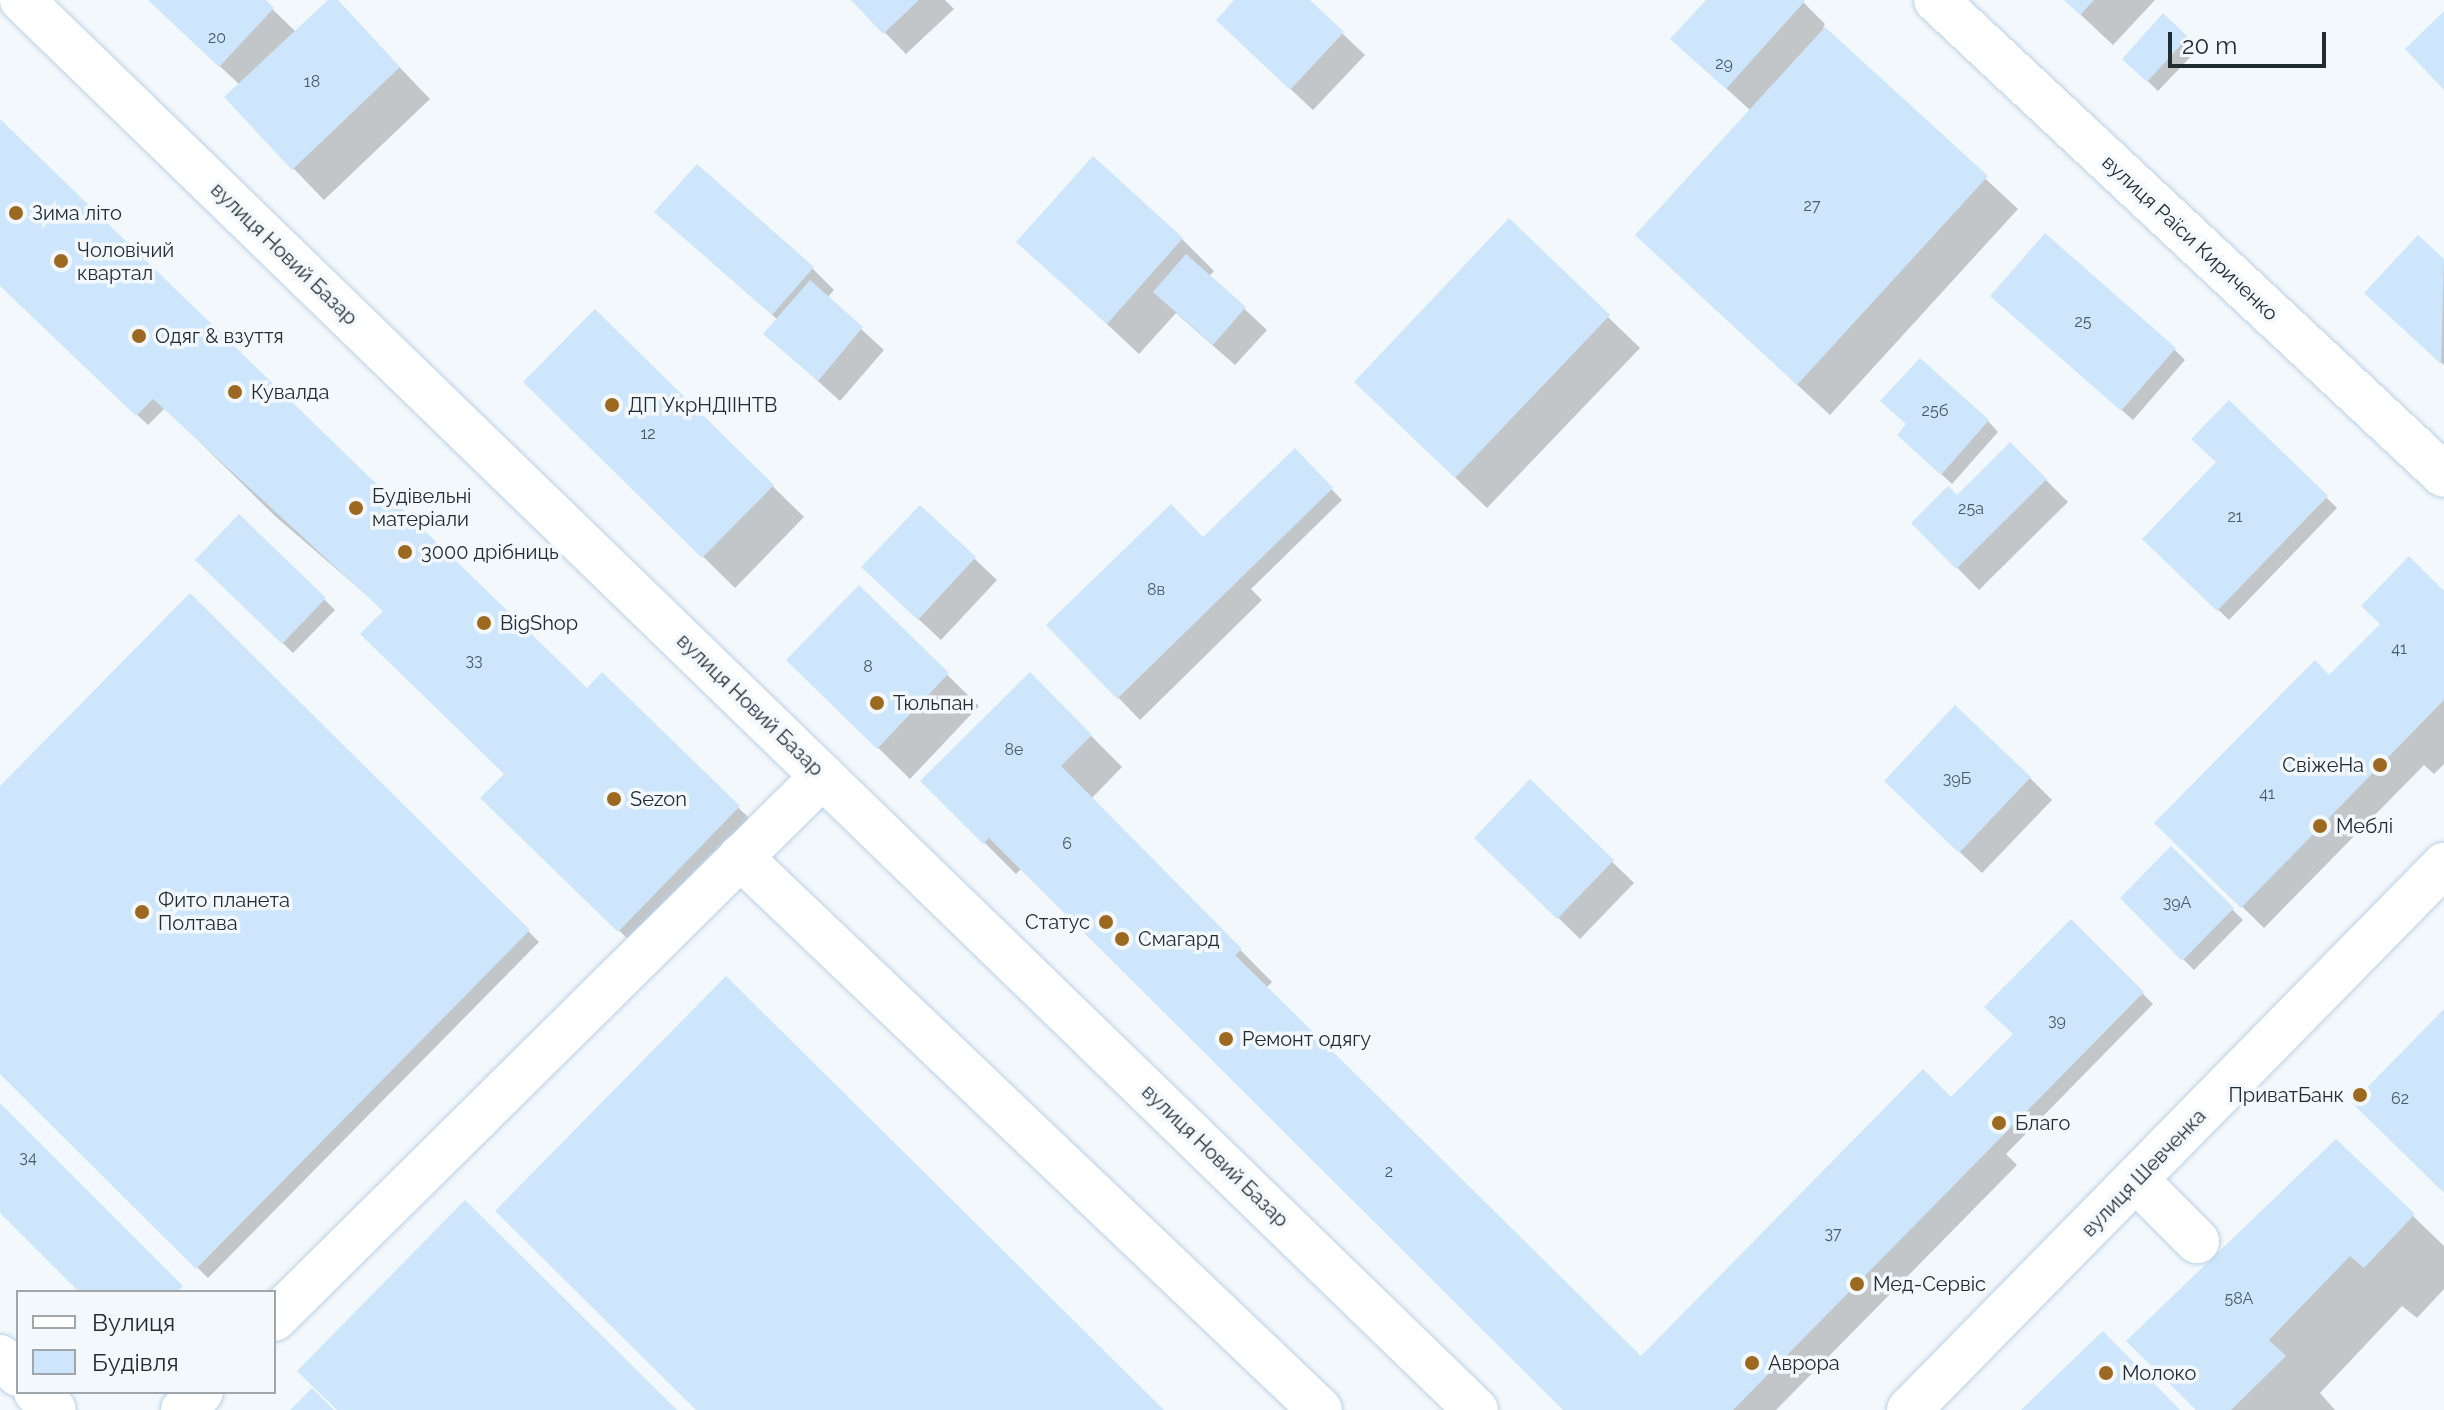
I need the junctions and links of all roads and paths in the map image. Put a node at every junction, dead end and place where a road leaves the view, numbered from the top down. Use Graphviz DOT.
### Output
graph roads {
  1 [pos="22,0"];
  2 [pos="1936,0"];
  3 [pos="2444,475"];
  4 [pos="823,776"];
  5 [pos="740,857"];
  6 [pos="2444,865"];
  7 [pos="2137,1181"];
  8 [pos="2197,1241"];
  9 [pos="276,1317"];
  10 [pos="0,1357"];
  11 [pos="16,1372"];
  12 [pos="38,1394"];
  13 [pos="199,1394"];
  14 [pos="54,1410"];
  15 [pos="183,1410"];
  16 [pos="1320,1410"];
  17 [pos="1476,1410"];
  18 [pos="1909,1410"];
  1 -- 4 [label="street, вулиця Новий Базар"];
  2 -- 3 [label="street, вулиця Раїси Кириченко"];
  4 -- 5 [label="street"];
  4 -- 17 [label="street, вулиця Новий Базар"];
  5 -- 9 [label="street"];
  5 -- 16 [label="street"];
  6 -- 7 [label="street, вулиця Шевченка"];
  7 -- 8 [label="street"];
  7 -- 18 [label="street, вулиця Шевченка"];
  10 -- 11 [label="street"];
  12 -- 14 [label="street"];
  13 -- 15 [label="street"];
}
